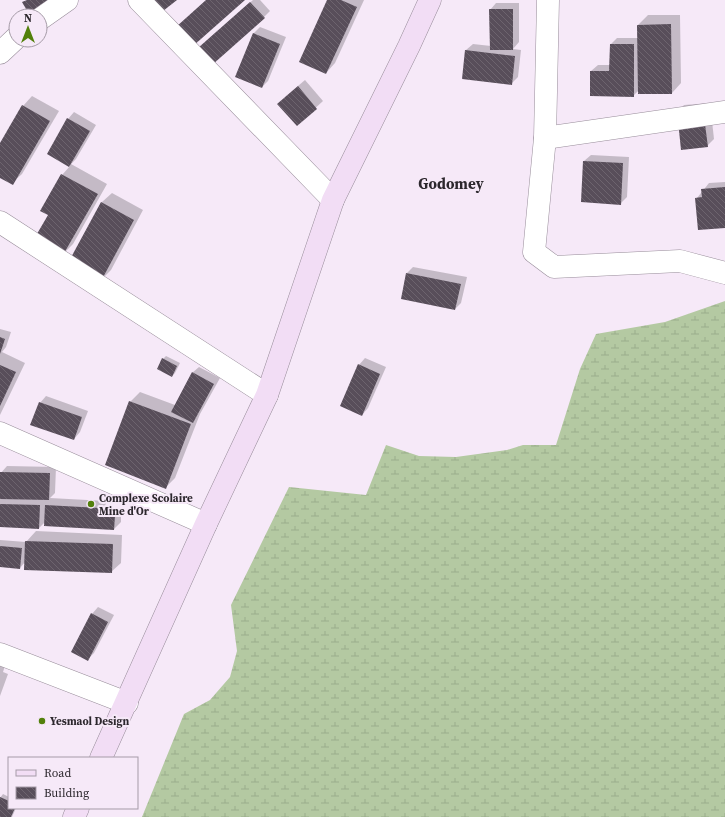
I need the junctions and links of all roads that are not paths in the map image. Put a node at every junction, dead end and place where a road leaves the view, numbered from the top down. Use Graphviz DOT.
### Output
graph roads {
  1 [pos="67,0"];
  2 [pos="139,0"];
  3 [pos="430,0"];
  4 [pos="548,0"];
  5 [pos="48,13"];
  6 [pos="8,46"];
  7 [pos="0,53"];
  8 [pos="725,112"];
  9 [pos="545,138"];
  10 [pos="333,200"];
  11 [pos="0,222"];
  12 [pos="725,273"];
  13 [pos="267,395"];
  14 [pos="0,433"];
  15 [pos="206,524"];
  16 [pos="0,654"];
  17 [pos="127,703"];
  18 [pos="101,757"];
  1 -- 5 [label="street"];
  2 -- 10 [label="street"];
  3 -- 10 [label="main road"];
  4 -- 9 [label="street"];
  6 -- 7 [label="street"];
  8 -- 9 [label="street"];
  9 -- 12 [label="street"];
  10 -- 13 [label="main road"];
  11 -- 13 [label="street"];
  13 -- 15 [label="main road"];
  14 -- 15 [label="street"];
  15 -- 17 [label="main road"];
  16 -- 17 [label="street"];
  17 -- 18 [label="main road"];
}
